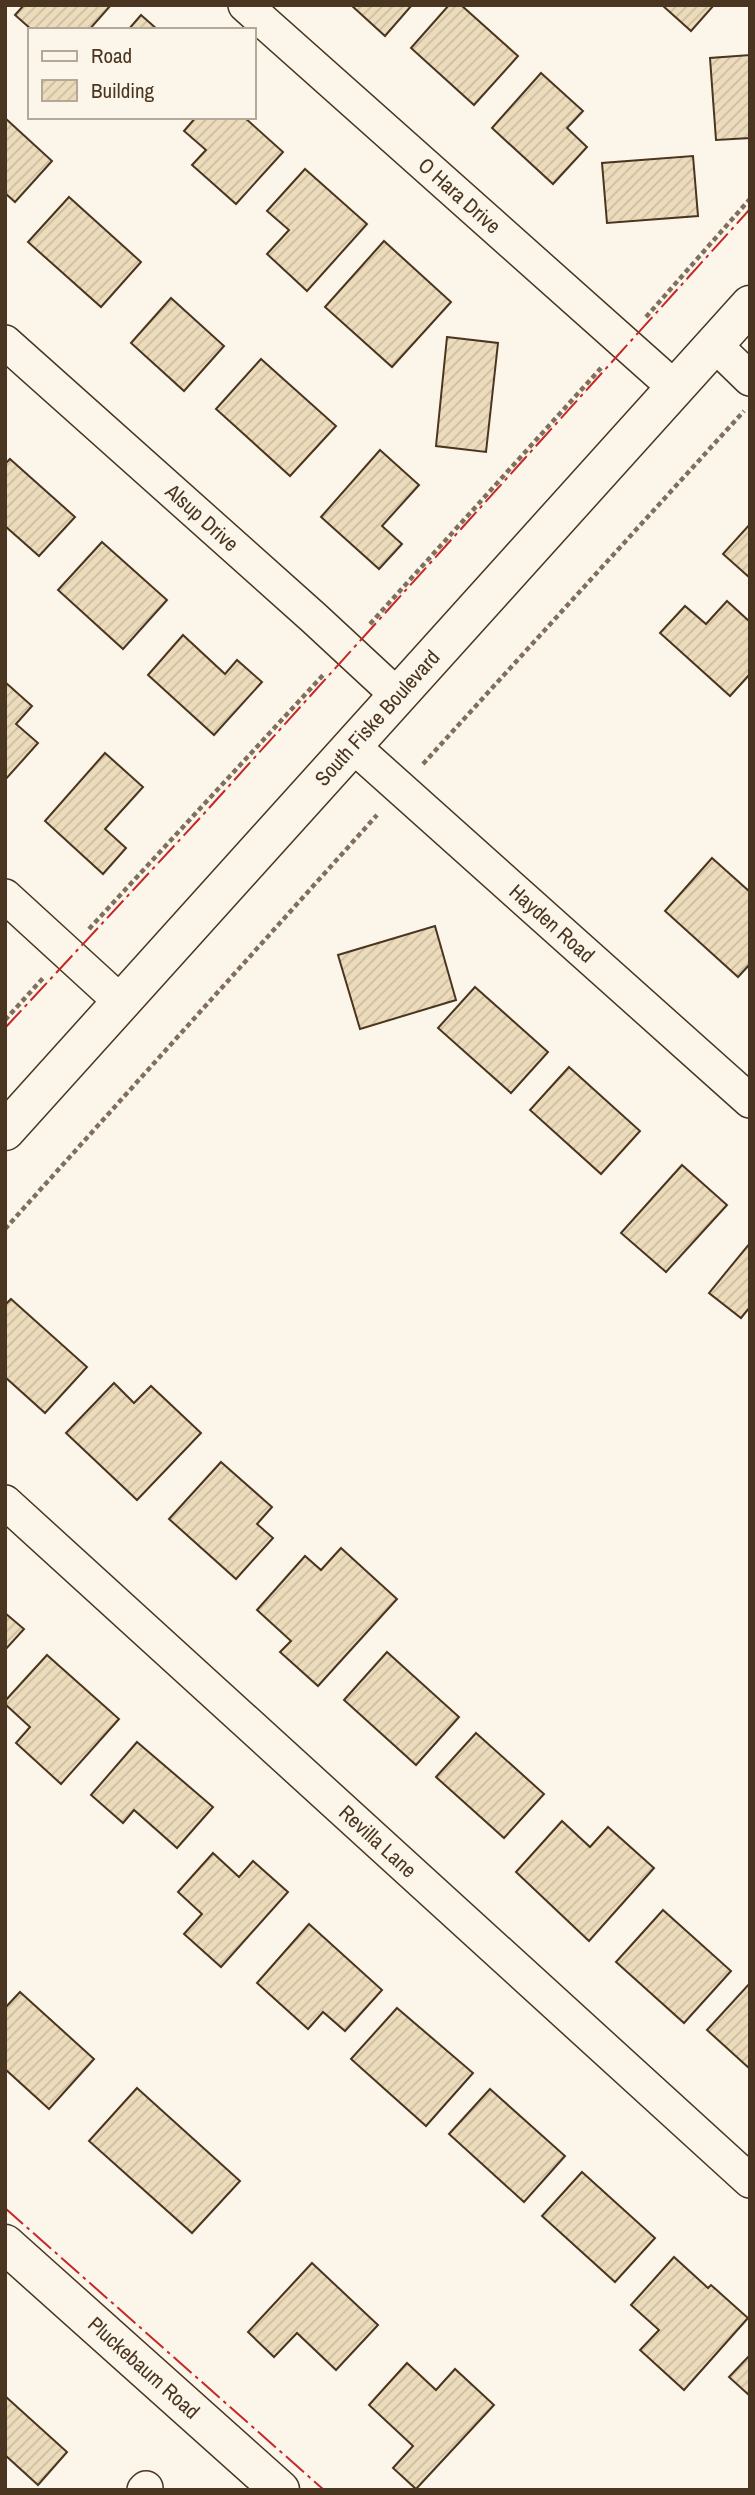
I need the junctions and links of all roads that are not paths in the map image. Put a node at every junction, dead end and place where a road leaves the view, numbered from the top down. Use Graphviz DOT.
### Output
graph roads {
  1 [pos="245,5"];
  2 [pos="750,304"];
  3 [pos="5,342"];
  4 [pos="714,344"];
  5 [pos="750,379"];
  6 [pos="674,387"];
  7 [pos="397,695"];
  8 [pos="352,745"];
  9 [pos="5,896"];
  10 [pos="122,1003"];
  11 [pos="750,1101"];
  12 [pos="5,1132"];
  13 [pos="5,1502"];
  14 [pos="750,2181"];
  15 [pos="5,2245"];
  16 [pos="280,2490"];
  1 -- 6 [label="street, O Hara Drive"];
  2 -- 4 [label="main road, South Fiske Boulevard"];
  3 -- 7 [label="street, Alsup Drive"];
  4 -- 5 [label="street"];
  4 -- 6 [label="main road, South Fiske Boulevard"];
  6 -- 7 [label="main road, South Fiske Boulevard"];
  7 -- 8 [label="main road, South Fiske Boulevard"];
  8 -- 10 [label="main road, South Fiske Boulevard"];
  8 -- 11 [label="street, Hayden Road"];
  9 -- 10 [label="street"];
  10 -- 12 [label="main road, South Fiske Boulevard"];
  13 -- 14 [label="street, Revilla Lane"];
  15 -- 16 [label="main road, Pluckebaum Road"];
}
